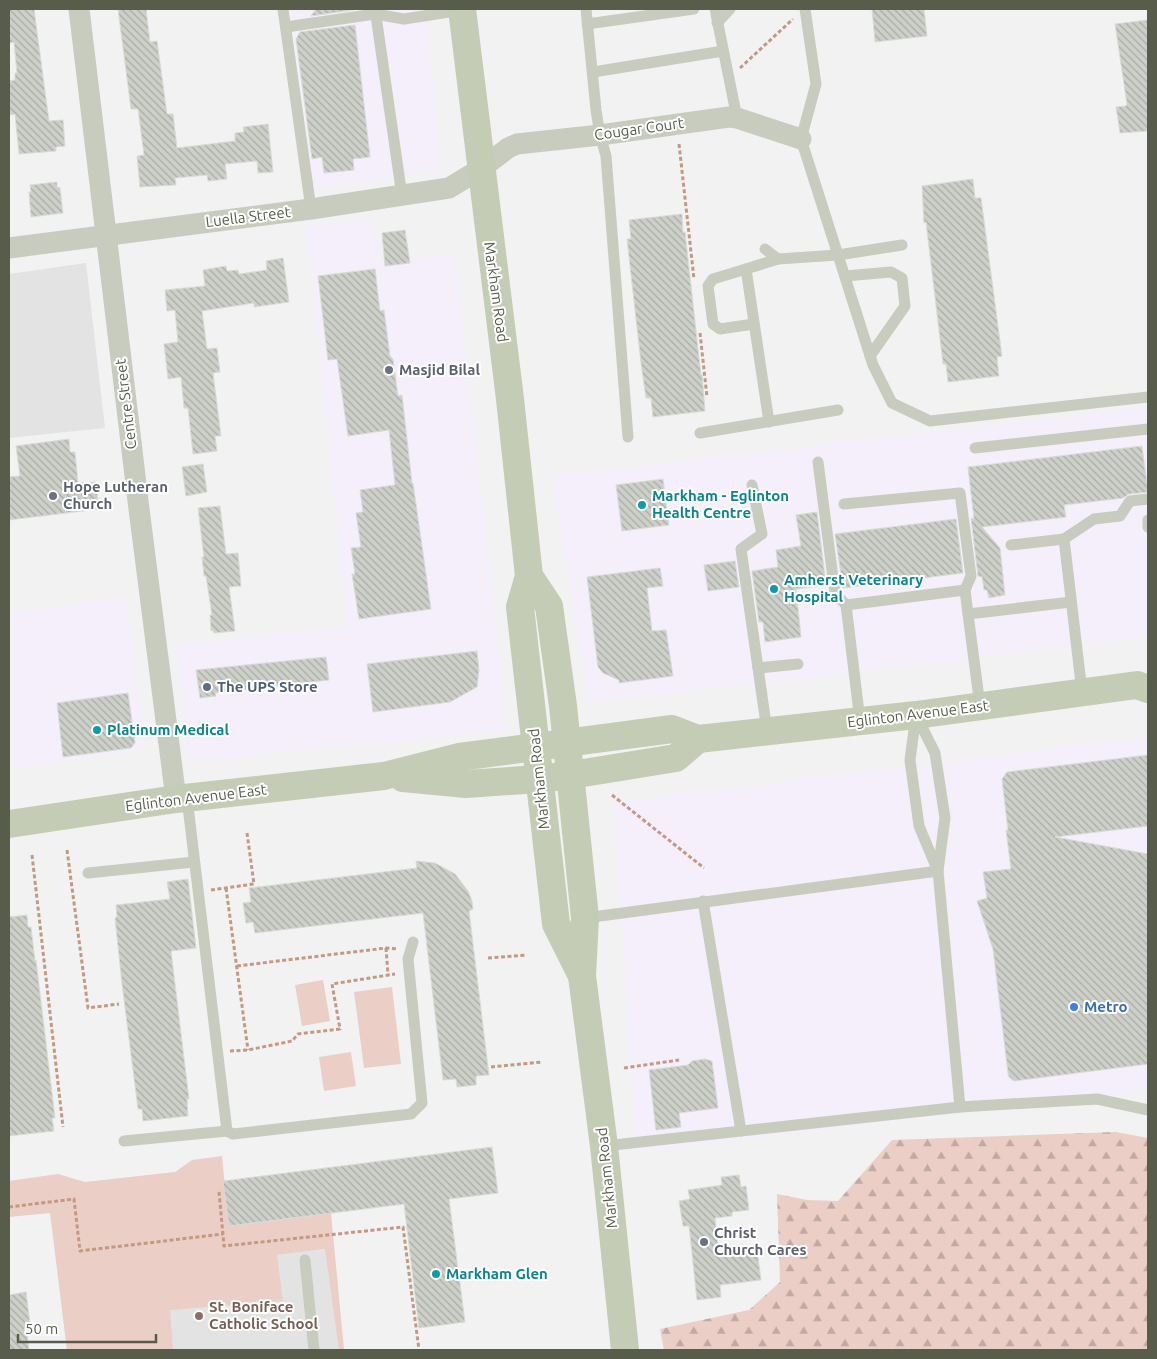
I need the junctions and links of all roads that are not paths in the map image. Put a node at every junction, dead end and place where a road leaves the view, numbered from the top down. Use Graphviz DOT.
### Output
graph roads {
  1 [pos="79,9"];
  2 [pos="284,9"];
  3 [pos="586,9"];
  4 [pos="694,9"];
  5 [pos="715,9"];
  6 [pos="730,9"];
  7 [pos="462,10"];
  8 [pos="375,11"];
  9 [pos="801,12"];
  10 [pos="717,23"];
  11 [pos="587,24"];
  12 [pos="286,26"];
  13 [pos="723,51"];
  14 [pos="593,72"];
  15 [pos="737,118"];
  16 [pos="600,135"];
  17 [pos="801,138"];
  18 [pos="482,168"];
  19 [pos="402,196"];
  20 [pos="311,209"];
  21 [pos="106,236"];
  22 [pos="902,245"];
  23 [pos="9,248"];
  24 [pos="765,249"];
  25 [pos="838,255"];
  26 [pos="778,259"];
  27 [pos="746,269"];
  28 [pos="845,276"];
  29 [pos="754,324"];
  30 [pos="870,356"];
  31 [pos="1148,397"];
  32 [pos="838,410"];
  33 [pos="769,422"];
  34 [pos="1148,429"];
  35 [pos="700,433"];
  36 [pos="628,437"];
  37 [pos="975,448"];
  38 [pos="818,462"];
  39 [pos="752,485"];
  40 [pos="1148,499"];
  41 [pos="844,504"];
  42 [pos="1148,520"];
  43 [pos="1148,527"];
  44 [pos="1064,539"];
  45 [pos="1011,545"];
  46 [pos="529,576"];
  47 [pos="965,590"];
  48 [pos="1071,602"];
  49 [pos="846,605"];
  50 [pos="968,614"];
  51 [pos="798,664"];
  52 [pos="758,668"];
  53 [pos="1145,683"];
  54 [pos="1082,692"];
  55 [pos="980,706"];
  56 [pos="916,715"];
  57 [pos="860,721"];
  58 [pos="767,731"];
  59 [pos="698,739"];
  60 [pos="567,743"];
  61 [pos="536,746"];
  62 [pos="571,775"];
  63 [pos="384,776"];
  64 [pos="539,779"];
  65 [pos="182,799"];
  66 [pos="9,824"];
  67 [pos="194,862"];
  68 [pos="938,871"];
  69 [pos="88,873"];
  70 [pos="703,901"];
  71 [pos="585,918"];
  72 [pos="412,946"];
  73 [pos="582,976"];
  74 [pos="960,1107"];
  75 [pos="1148,1110"];
  76 [pos="227,1131"];
  77 [pos="741,1131"];
  78 [pos="124,1141"];
  79 [pos="604,1146"];
  80 [pos="304,1260"];
  81 [pos="314,1350"];
  82 [pos="625,1350"];
  1 -- 21 [label="street, Centre Street"];
  2 -- 12 [label="lane"];
  3 -- 11 [label="lane"];
  4 -- 11 [label="lane"];
  5 -- 10 [label="lane"];
  6 -- 10 [label="lane"];
  7 -- 8 [label="lane"];
  7 -- 18 [label="main road, Markham Road"];
  8 -- 12 [label="lane"];
  8 -- 19 [label="lane"];
  9 -- 17 [label="lane"];
  10 -- 13 [label="lane"];
  11 -- 14 [label="lane"];
  12 -- 20 [label="lane"];
  13 -- 14 [label="lane"];
  13 -- 15 [label="lane"];
  14 -- 16 [label="lane"];
  15 -- 16 [label="street, Cougar Court"];
  15 -- 17 [label="street, Cougar Court"];
  16 -- 18 [label="street, Cougar Court"];
  16 -- 36 [label="lane"];
  17 -- 25 [label="lane"];
  18 -- 19 [label="street, Luella Street"];
  18 -- 46 [label="main road, Markham Road"];
  19 -- 20 [label="street, Luella Street"];
  20 -- 21 [label="street, Luella Street"];
  21 -- 23 [label="street, Luella Street"];
  21 -- 65 [label="street, Centre Street"];
  22 -- 25 [label="lane"];
  24 -- 26 [label="lane"];
  25 -- 26 [label="lane"];
  25 -- 28 [label="lane"];
  26 -- 27 [label="lane"];
  27 -- 29 [label="lane"];
  27 -- 29 [label="lane"];
  28 -- 30 [label="lane"];
  28 -- 30 [label="lane"];
  29 -- 33 [label="lane"];
  30 -- 31 [label="lane"];
  32 -- 33 [label="lane"];
  33 -- 35 [label="lane"];
  34 -- 37 [label="lane"];
  38 -- 49 [label="lane"];
  39 -- 52 [label="lane"];
  40 -- 44 [label="lane"];
  41 -- 47 [label="lane"];
  42 -- 43 [label="lane"];
  44 -- 45 [label="lane"];
  44 -- 48 [label="lane"];
  46 -- 60 [label="main road, Markham Road"];
  46 -- 61 [label="main road, Markham Road"];
  47 -- 49 [label="lane"];
  47 -- 50 [label="lane"];
  48 -- 50 [label="lane"];
  48 -- 54 [label="lane"];
  49 -- 57 [label="lane"];
  50 -- 55 [label="lane"];
  51 -- 52 [label="lane"];
  52 -- 58 [label="lane"];
  53 -- 54 [label="main road, Eglinton Avenue East"];
  54 -- 55 [label="main road, Eglinton Avenue East"];
  55 -- 56 [label="main road, Eglinton Avenue East"];
  56 -- 57 [label="main road, Eglinton Avenue East"];
  56 -- 68 [label="lane"];
  56 -- 68 [label="lane"];
  57 -- 58 [label="main road, Eglinton Avenue East"];
  58 -- 59 [label="main road, Eglinton Avenue East"];
  59 -- 60 [label="main road, Eglinton Avenue East"];
  59 -- 62 [label="main road, Eglinton Avenue East"];
  60 -- 61 [label="main road, Eglinton Avenue East"];
  60 -- 62 [label="main road, Markham Road"];
  61 -- 63 [label="main road, Eglinton Avenue East"];
  61 -- 64 [label="main road, Markham Road"];
  62 -- 64 [label="main road, Eglinton Avenue East"];
  62 -- 71 [label="main road, Markham Road"];
  63 -- 64 [label="main road, Eglinton Avenue East"];
  63 -- 65 [label="main road, Eglinton Avenue East"];
  64 -- 73 [label="main road, Markham Road"];
  65 -- 66 [label="main road, Eglinton Avenue East"];
  65 -- 67 [label="lane"];
  67 -- 69 [label="lane"];
  67 -- 76 [label="lane"];
  68 -- 70 [label="lane"];
  68 -- 74 [label="lane"];
  70 -- 71 [label="lane"];
  70 -- 77 [label="lane"];
  71 -- 73 [label="main road, Markham Road"];
  72 -- 76 [label="lane"];
  73 -- 79 [label="main road, Markham Road"];
  74 -- 75 [label="lane"];
  74 -- 77 [label="lane"];
  76 -- 78 [label="lane"];
  77 -- 79 [label="lane"];
  79 -- 82 [label="main road, Markham Road"];
  80 -- 81 [label="lane"];
}
